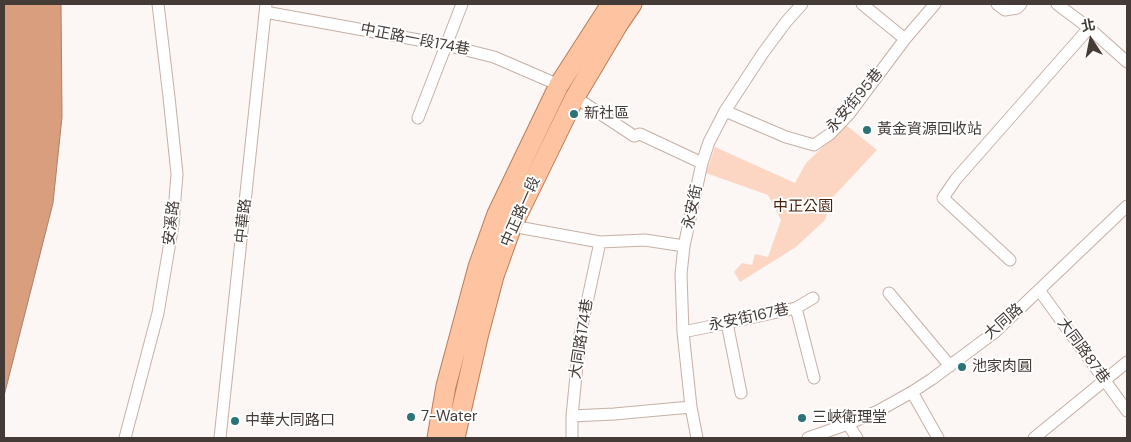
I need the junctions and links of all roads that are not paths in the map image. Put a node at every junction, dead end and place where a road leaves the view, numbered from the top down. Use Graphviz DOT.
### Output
graph roads {
  1 [pos="158,4"];
  2 [pos="462,4"];
  3 [pos="611,4"];
  4 [pos="632,4"];
  5 [pos="802,4"];
  6 [pos="862,4"];
  7 [pos="935,4"];
  8 [pos="997,4"];
  9 [pos="1021,4"];
  10 [pos="1057,4"];
  11 [pos="266,8"];
  12 [pos="1089,28"];
  13 [pos="905,40"];
  14 [pos="446,45"];
  15 [pos="1127,62"];
  16 [pos="559,85"];
  17 [pos="575,97"];
  18 [pos="724,111"];
  19 [pos="418,118"];
  20 [pos="702,163"];
  21 [pos="1127,206"];
  22 [pos="512,226"];
  23 [pos="600,242"];
  24 [pos="684,246"];
  25 [pos="1010,260"];
  26 [pos="1040,290"];
  27 [pos="890,293"];
  28 [pos="813,298"];
  29 [pos="796,308"];
  30 [pos="727,323"];
  31 [pos="683,332"];
  32 [pos="1127,362"];
  33 [pos="950,366"];
  34 [pos="814,378"];
  35 [pos="1105,380"];
  36 [pos="740,392"];
  37 [pos="912,392"];
  38 [pos="691,407"];
  39 [pos="1127,411"];
  40 [pos="572,416"];
  41 [pos="848,424"];
  42 [pos="125,438"];
  43 [pos="220,438"];
  44 [pos="437,438"];
  45 [pos="455,438"];
  46 [pos="572,438"];
  47 [pos="697,438"];
  48 [pos="808,438"];
  49 [pos="857,438"];
  50 [pos="938,438"];
  51 [pos="1034,438"];
  1 -- 42 [label="street, 安溪路"];
  2 -- 14 [label="street"];
  3 -- 16 [label="main road, 中正路一段"];
  4 -- 17 [label="main road, 中正路一段"];
  5 -- 18 [label="street, 永安街"];
  6 -- 13 [label="street"];
  7 -- 13 [label="street, 永安街95巷"];
  8 -- 9 [label="street"];
  10 -- 12 [label="street"];
  11 -- 14 [label="street, 中正路一段174巷"];
  11 -- 43 [label="street, 中華路"];
  12 -- 15 [label="street"];
  12 -- 25 [label="street"];
  13 -- 18 [label="street, 永安街95巷"];
  14 -- 16 [label="street, 中正路一段174巷"];
  14 -- 19 [label="street"];
  16 -- 44 [label="main road, 中正路一段"];
  17 -- 20 [label="street"];
  17 -- 22 [label="main road, 中正路一段"];
  18 -- 20 [label="street, 永安街"];
  20 -- 24 [label="street, 永安街"];
  21 -- 26 [label="street, 大同路"];
  22 -- 23 [label="street"];
  22 -- 45 [label="main road, 中正路一段"];
  23 -- 24 [label="street"];
  23 -- 40 [label="street, 大同路174巷"];
  24 -- 31 [label="street, 永安街"];
  26 -- 33 [label="street, 大同路"];
  26 -- 35 [label="street, 大同路87巷"];
  27 -- 33 [label="street"];
  28 -- 29 [label="street, 永安街167巷"];
  29 -- 30 [label="street, 永安街167巷"];
  29 -- 34 [label="street"];
  30 -- 31 [label="street, 永安街167巷"];
  30 -- 36 [label="street"];
  31 -- 38 [label="street, 永安街"];
  32 -- 35 [label="street"];
  33 -- 37 [label="street, 大同路"];
  35 -- 39 [label="street, 大同路87巷"];
  35 -- 51 [label="street"];
  37 -- 41 [label="street, 大同路"];
  37 -- 50 [label="street"];
  38 -- 40 [label="street"];
  38 -- 47 [label="street, 永安街"];
  40 -- 46 [label="street, 大同路174巷"];
  41 -- 48 [label="street, 大同路"];
  41 -- 49 [label="street"];
}
